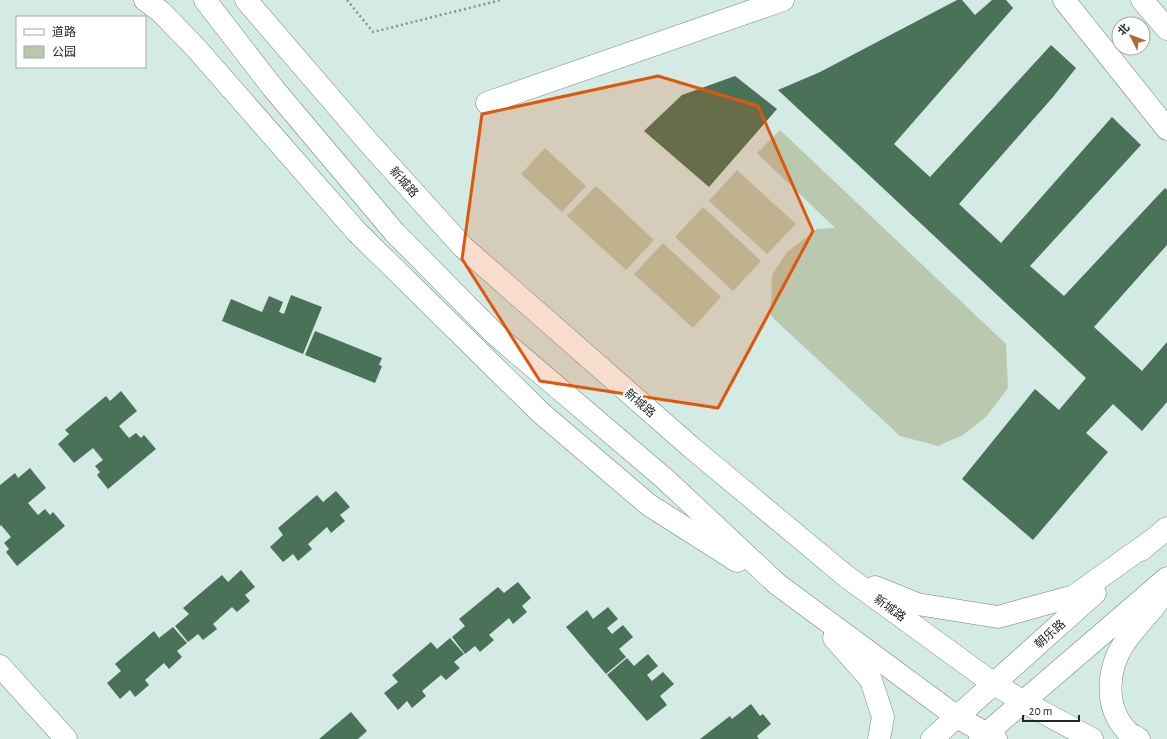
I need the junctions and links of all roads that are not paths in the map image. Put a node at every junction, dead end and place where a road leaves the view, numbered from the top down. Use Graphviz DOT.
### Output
graph roads {
  1 [pos="145,0"];
  2 [pos="205,0"];
  3 [pos="246,0"];
  4 [pos="783,0"];
  5 [pos="1064,0"];
  6 [pos="1142,0"];
  7 [pos="1167,29"];
  8 [pos="487,102"];
  9 [pos="1167,129"];
  10 [pos="1159,535"];
  11 [pos="848,577"];
  12 [pos="1167,578"];
  13 [pos="1167,589"];
  14 [pos="788,592"];
  15 [pos="0,666"];
  16 [pos="994,684"];
  17 [pos="1024,702"];
  18 [pos="957,717"];
  19 [pos="987,737"];
  20 [pos="66,739"];
  21 [pos="878,739"];
  22 [pos="932,739"];
  23 [pos="1092,739"];
  24 [pos="1139,739"];
  1 -- 14 [label="street"];
  2 -- 14 [label="street"];
  3 -- 11 [label="street, 新城路"];
  4 -- 8 [label="street"];
  5 -- 9 [label="street"];
  6 -- 7 [label="street"];
  10 -- 11 [label="street"];
  10 -- 16 [label="street, 朝乐路"];
  11 -- 16 [label="street, 新城路"];
  12 -- 17 [label="street"];
  13 -- 24 [label="street"];
  14 -- 18 [label="street"];
  14 -- 21 [label="street"];
  15 -- 20 [label="street"];
  16 -- 17 [label="street, 新城路"];
  16 -- 18 [label="street, 朝乐路"];
  17 -- 19 [label="street"];
  17 -- 23 [label="street, 新城路"];
  18 -- 19 [label="street"];
  18 -- 22 [label="street, 朝乐路"];
}
